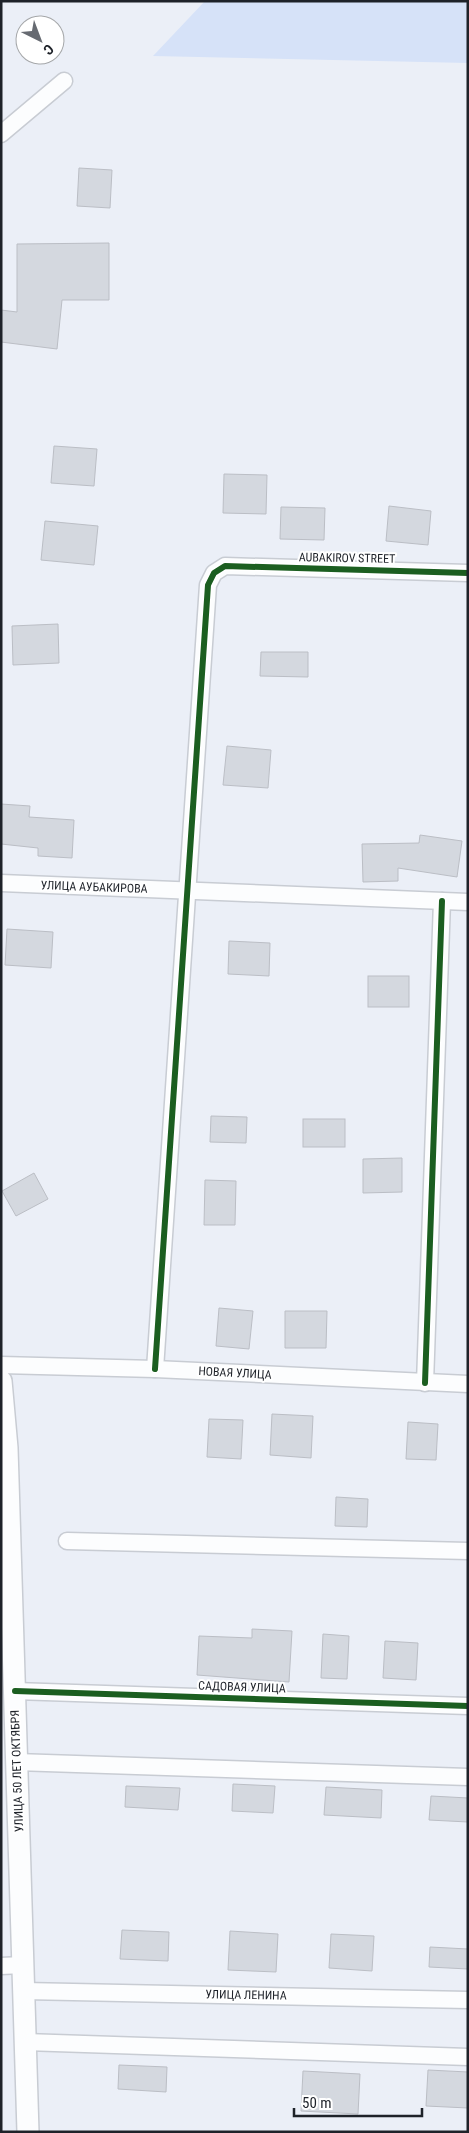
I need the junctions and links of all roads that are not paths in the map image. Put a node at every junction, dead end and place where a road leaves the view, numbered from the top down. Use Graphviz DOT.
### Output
graph roads {
  1 [pos="64,81"];
  2 [pos="1,134"];
  3 [pos="468,573"];
  4 [pos="1,883"];
  5 [pos="186,891"];
  6 [pos="442,901"];
  7 [pos="468,902"];
  8 [pos="1,1365"];
  9 [pos="155,1369"];
  10 [pos="1,1381"];
  11 [pos="425,1383"];
  12 [pos="468,1384"];
  13 [pos="67,1541"];
  14 [pos="468,1551"];
  15 [pos="14,1691"];
  16 [pos="468,1706"];
  17 [pos="16,1762"];
  18 [pos="468,1777"];
  19 [pos="23,1965"];
  20 [pos="1,1966"];
  21 [pos="24,1991"];
  22 [pos="468,2000"];
  23 [pos="25,2042"];
  24 [pos="468,2057"];
  25 [pos="28,2132"];
  1 -- 2 [label="street"];
  3 -- 5 [label="street, AUBAKIROV STREET"];
  4 -- 5 [label="street, УЛИЦА АУБАКИРОВА"];
  5 -- 6 [label="street, УЛИЦА АУБАКИРОВА"];
  5 -- 9 [label="street"];
  6 -- 7 [label="street, УЛИЦА АУБАКИРОВА"];
  6 -- 11 [label="street"];
  8 -- 9 [label="street, НОВАЯ УЛИЦА"];
  9 -- 11 [label="street, НОВАЯ УЛИЦА"];
  10 -- 15 [label="main road, УЛИЦА 50 ЛЕТ ОКТЯБРЯ"];
  11 -- 12 [label="street, НОВАЯ УЛИЦА"];
  13 -- 14 [label="street"];
  15 -- 16 [label="street, САДОВАЯ УЛИЦА"];
  15 -- 17 [label="main road, УЛИЦА 50 ЛЕТ ОКТЯБРЯ"];
  17 -- 18 [label="street"];
  17 -- 19 [label="main road, УЛИЦА 50 ЛЕТ ОКТЯБРЯ"];
  19 -- 20 [label="street"];
  19 -- 21 [label="main road, УЛИЦА 50 ЛЕТ ОКТЯБРЯ"];
  21 -- 22 [label="street, УЛИЦА ЛЕНИНА"];
  21 -- 23 [label="main road, УЛИЦА 50 ЛЕТ ОКТЯБРЯ"];
  23 -- 24 [label="street"];
  23 -- 25 [label="main road, УЛИЦА 50 ЛЕТ ОКТЯБРЯ"];
}
